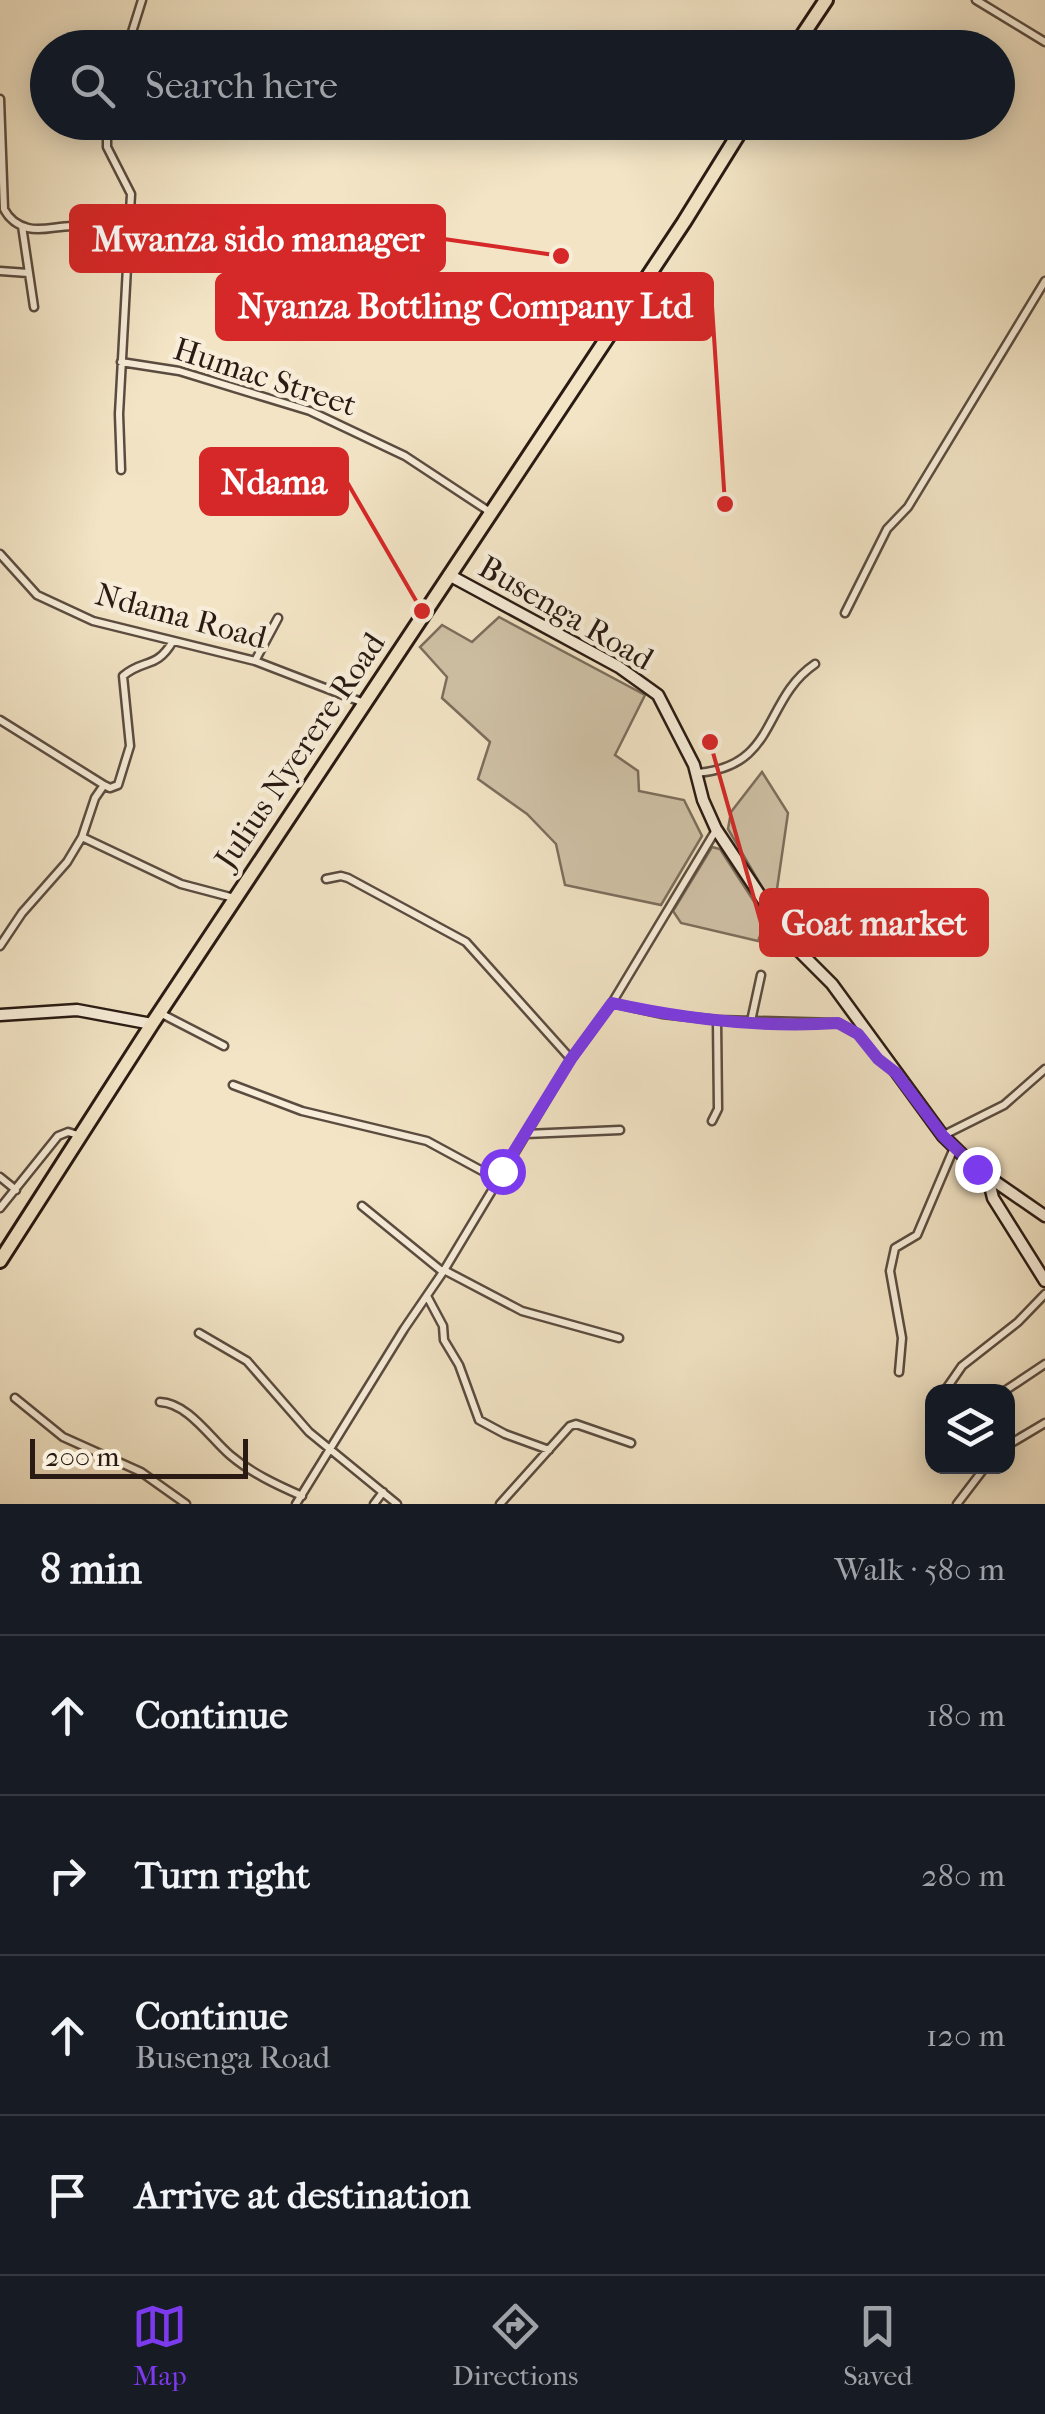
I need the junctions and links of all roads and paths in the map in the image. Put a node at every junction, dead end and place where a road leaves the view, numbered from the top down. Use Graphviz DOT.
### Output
graph roads {
  1 [pos="142,0"];
  2 [pos="826,0"];
  3 [pos="976,0"];
  4 [pos="133,30"];
  5 [pos="806,30"];
  6 [pos="1045,42"];
  7 [pos="0,99"];
  8 [pos="108,140"];
  9 [pos="735,140"];
  10 [pos="1,166"];
  11 [pos="22,226"];
  12 [pos="128,229"];
  13 [pos="208,238"];
  14 [pos="0,271"];
  15 [pos="28,273"];
  16 [pos="1045,281"];
  17 [pos="34,307"];
  18 [pos="122,362"];
  19 [pos="121,470"];
  20 [pos="491,512"];
  21 [pos="0,554"];
  22 [pos="449,575"];
  23 [pos="846,613"];
  24 [pos="278,618"];
  25 [pos="173,641"];
  26 [pos="255,661"];
  27 [pos="815,664"];
  28 [pos="365,703"];
  29 [pos="0,720"];
  30 [pos="697,772"];
  31 [pos="104,785"];
  32 [pos="716,828"];
  33 [pos="82,837"];
  34 [pos="326,879"];
  35 [pos="236,898"];
  36 [pos="0,946"];
  37 [pos="761,975"];
  38 [pos="612,1003"];
  39 [pos="0,1015"];
  40 [pos="155,1018"];
  41 [pos="717,1020"];
  42 [pos="751,1021"];
  43 [pos="224,1046"];
  44 [pos="571,1059"];
  45 [pos="1045,1068"];
  46 [pos="896,1073"];
  47 [pos="233,1086"];
  48 [pos="712,1121"];
  49 [pos="620,1130"];
  50 [pos="525,1134"];
  51 [pos="79,1136"];
  52 [pos="943,1136"];
  53 [pos="955,1147"];
  54 [pos="0,1177"];
  55 [pos="498,1179"];
  56 [pos="992,1180"];
  57 [pos="16,1190"];
  58 [pos="362,1206"];
  59 [pos="0,1208"];
  60 [pos="1045,1216"];
  61 [pos="0,1261"];
  62 [pos="444,1271"];
  63 [pos="1045,1281"];
  64 [pos="1045,1294"];
  65 [pos="427,1295"];
  66 [pos="199,1333"];
  67 [pos="620,1338"];
  68 [pos="1045,1364"];
  69 [pos="899,1372"];
  70 [pos="950,1384"];
  71 [pos="1015,1384"];
  72 [pos="15,1398"];
  73 [pos="160,1402"];
  74 [pos="1045,1423"];
  75 [pos="1015,1441"];
  76 [pos="631,1443"];
  77 [pos="330,1447"];
  78 [pos="549,1450"];
  79 [pos="980,1474"];
  80 [pos="383,1492"];
  81 [pos="302,1496"];
  82 [pos="186,1504"];
  83 [pos="296,1504"];
  84 [pos="374,1504"];
  85 [pos="397,1504"];
  86 [pos="500,1504"];
  87 [pos="957,1504"];
  1 -- 4 [label="street"];
  2 -- 5 [label="highway"];
  3 -- 6 [label="street"];
  7 -- 10 [label="street"];
  8 -- 12 [label="street"];
  9 -- 20 [label="highway, Julius Nyerere Road"];
  10 -- 11 [label="street"];
  11 -- 12 [label="street"];
  11 -- 15 [label="street"];
  12 -- 13 [label="street"];
  12 -- 18 [label="street"];
  14 -- 15 [label="street"];
  15 -- 17 [label="street"];
  16 -- 23 [label="street"];
  18 -- 19 [label="street"];
  18 -- 20 [label="street, Humac Street"];
  20 -- 22 [label="highway, Julius Nyerere Road"];
  21 -- 25 [label="street, Ndama Road"];
  22 -- 28 [label="highway, Julius Nyerere Road"];
  22 -- 30 [label="street, Busenga Road"];
  24 -- 26 [label="street"];
  25 -- 26 [label="street, Ndama Road"];
  25 -- 31 [label="street"];
  26 -- 28 [label="street, Ndama Road"];
  27 -- 30 [label="street"];
  28 -- 35 [label="highway, Julius Nyerere Road"];
  29 -- 31 [label="street"];
  30 -- 32 [label="street, Busenga Road"];
  31 -- 33 [label="street"];
  32 -- 38 [label="street"];
  32 -- 46 [label="street, Busenga Road"];
  33 -- 35 [label="street"];
  33 -- 36 [label="street"];
  34 -- 44 [label="street"];
  35 -- 40 [label="highway, Julius Nyerere Road"];
  37 -- 42 [label="street"];
  38 -- 41 [label="street"];
  38 -- 44 [label="street"];
  39 -- 40 [label="street"];
  40 -- 43 [label="street"];
  40 -- 51 [label="highway, Julius Nyerere Road"];
  41 -- 42 [label="street"];
  41 -- 48 [label="street"];
  42 -- 46 [label="street"];
  44 -- 50 [label="street"];
  45 -- 52 [label="street"];
  46 -- 52 [label="street, Busenga Road"];
  47 -- 55 [label="street"];
  49 -- 50 [label="street"];
  50 -- 55 [label="street"];
  51 -- 57 [label="street"];
  51 -- 61 [label="highway, Julius Nyerere Road"];
  52 -- 53 [label="street, Busenga Road"];
  53 -- 56 [label="street, Busenga Road"];
  53 -- 69 [label="street"];
  54 -- 57 [label="street"];
  55 -- 62 [label="street"];
  56 -- 60 [label="street, Busenga Road"];
  56 -- 63 [label="street"];
  57 -- 59 [label="street"];
  58 -- 62 [label="street"];
  62 -- 65 [label="street"];
  62 -- 67 [label="street"];
  64 -- 70 [label="street"];
  65 -- 77 [label="street"];
  65 -- 78 [label="street"];
  66 -- 77 [label="street"];
  68 -- 71 [label="street"];
  72 -- 82 [label="street"];
  73 -- 81 [label="street"];
  74 -- 75 [label="street"];
  76 -- 78 [label="street"];
  77 -- 80 [label="street"];
  77 -- 81 [label="street"];
  78 -- 86 [label="street"];
  79 -- 87 [label="street"];
  80 -- 84 [label="street"];
  80 -- 85 [label="street"];
  81 -- 83 [label="street"];
}
